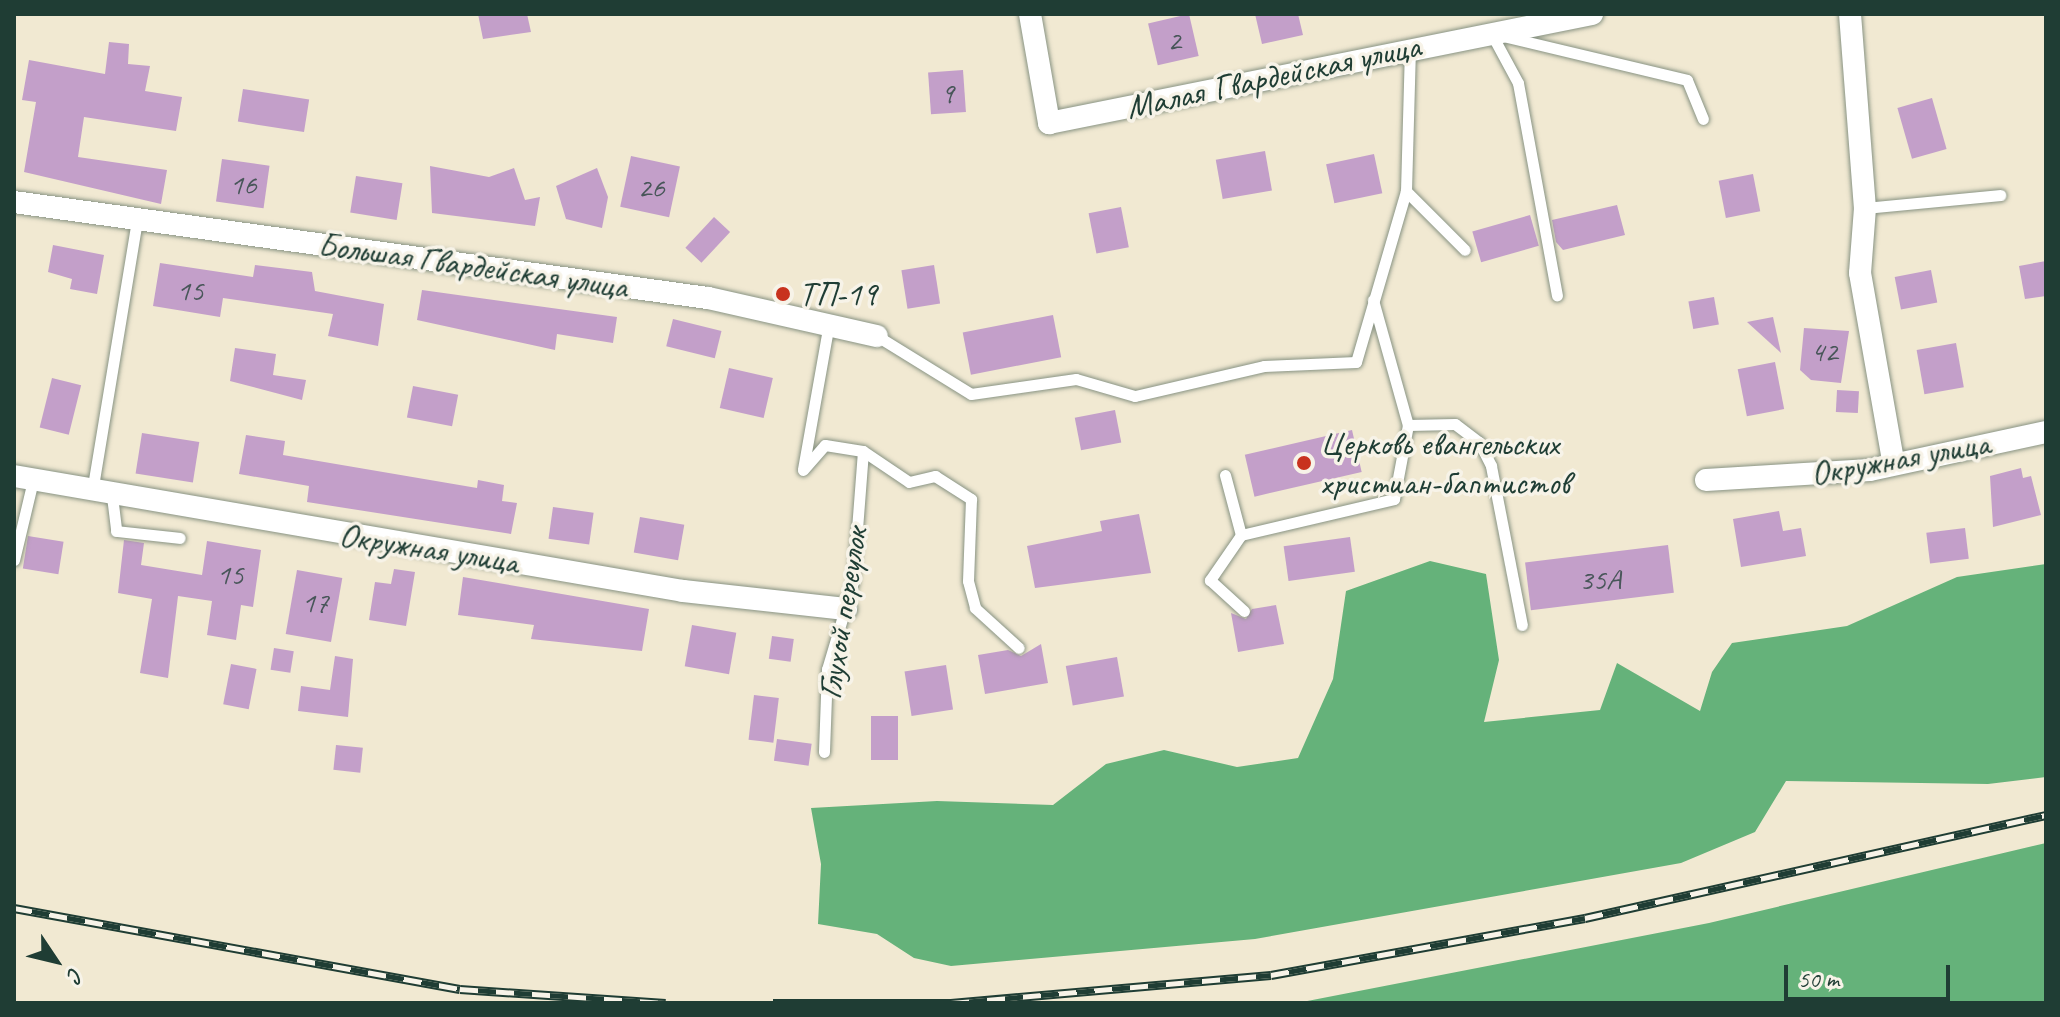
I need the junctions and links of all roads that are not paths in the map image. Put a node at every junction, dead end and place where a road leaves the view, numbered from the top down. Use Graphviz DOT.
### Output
graph roads {
  1 [pos="1030,14"];
  2 [pos="1592,14"];
  3 [pos="1850,14"];
  4 [pos="1491,33"];
  5 [pos="1410,47"];
  6 [pos="1703,119"];
  7 [pos="1406,191"];
  8 [pos="2000,195"];
  9 [pos="14,202"];
  10 [pos="1865,208"];
  11 [pos="137,220"];
  12 [pos="1465,250"];
  13 [pos="1557,295"];
  14 [pos="1373,300"];
  15 [pos="828,328"];
  16 [pos="877,336"];
  17 [pos="1408,425"];
  18 [pos="2046,432"];
  19 [pos="863,451"];
  20 [pos="1893,461"];
  21 [pos="1225,475"];
  22 [pos="24,478"];
  23 [pos="1706,480"];
  24 [pos="102,494"];
  25 [pos="1241,535"];
  26 [pos="180,538"];
  27 [pos="14,560"];
  28 [pos="846,609"];
  29 [pos="1244,611"];
  30 [pos="1522,625"];
  31 [pos="1019,648"];
  32 [pos="824,752"];
  1 -- 5 [label="street, Малая Гвардейская улица"];
  2 -- 4 [label="street, Малая Гвардейская улица"];
  3 -- 10 [label="street"];
  4 -- 5 [label="street, Малая Гвардейская улица"];
  4 -- 6 [label="lane"];
  4 -- 13 [label="lane"];
  5 -- 7 [label="lane"];
  7 -- 12 [label="lane"];
  7 -- 14 [label="lane"];
  8 -- 10 [label="lane"];
  9 -- 11 [label="street, Большая Гвардейская улица"];
  10 -- 20 [label="street"];
  11 -- 15 [label="street, Большая Гвардейская улица"];
  11 -- 24 [label="lane"];
  14 -- 16 [label="lane, Большая Гвардейская улица"];
  14 -- 17 [label="lane"];
  15 -- 16 [label="street, Большая Гвардейская улица"];
  15 -- 19 [label="lane"];
  17 -- 25 [label="lane"];
  17 -- 30 [label="lane"];
  18 -- 20 [label="street, Окружная улица"];
  19 -- 28 [label="lane, Глухой переулок"];
  19 -- 31 [label="lane"];
  20 -- 23 [label="street, Окружная улица"];
  21 -- 25 [label="lane"];
  22 -- 24 [label="street, Окружная улица"];
  22 -- 27 [label="lane"];
  24 -- 26 [label="lane"];
  24 -- 28 [label="street, Окружная улица"];
  25 -- 29 [label="lane"];
  28 -- 32 [label="lane, Глухой переулок"];
}
